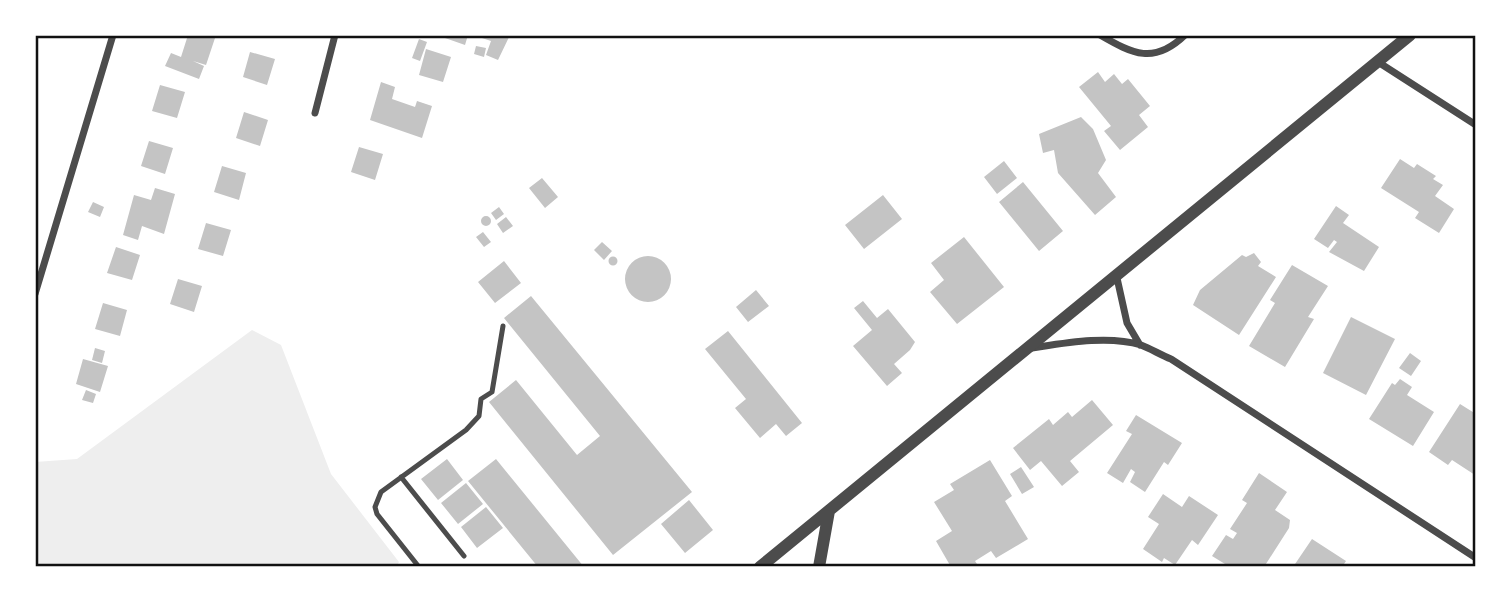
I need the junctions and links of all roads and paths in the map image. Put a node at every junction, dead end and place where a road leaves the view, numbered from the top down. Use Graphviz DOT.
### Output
graph roads {
  1 [pos="113,35"];
  2 [pos="335,35"];
  3 [pos="1100,35"];
  4 [pos="1185,35"];
  5 [pos="1410,35"];
  6 [pos="1378,62"];
  7 [pos="315,113"];
  8 [pos="1476,125"];
  9 [pos="1117,278"];
  10 [pos="35,294"];
  11 [pos="503,326"];
  12 [pos="1140,345"];
  13 [pos="1029,348"];
  14 [pos="401,477"];
  15 [pos="830,511"];
  16 [pos="464,556"];
  17 [pos="1476,558"];
  18 [pos="419,567"];
  19 [pos="760,567"];
  20 [pos="819,567"];
  1 -- 10 [label="street"];
  2 -- 7 [label="street"];
  3 -- 4 [label="street"];
  5 -- 6 [label="street"];
  6 -- 8 [label="street"];
  6 -- 9 [label="street"];
  9 -- 12 [label="street"];
  9 -- 13 [label="street"];
  11 -- 14 [label="lane"];
  12 -- 13 [label="street"];
  12 -- 17 [label="street"];
  13 -- 15 [label="street"];
  14 -- 16 [label="lane"];
  14 -- 18 [label="lane"];
  15 -- 19 [label="street"];
  15 -- 20 [label="street"];
}
